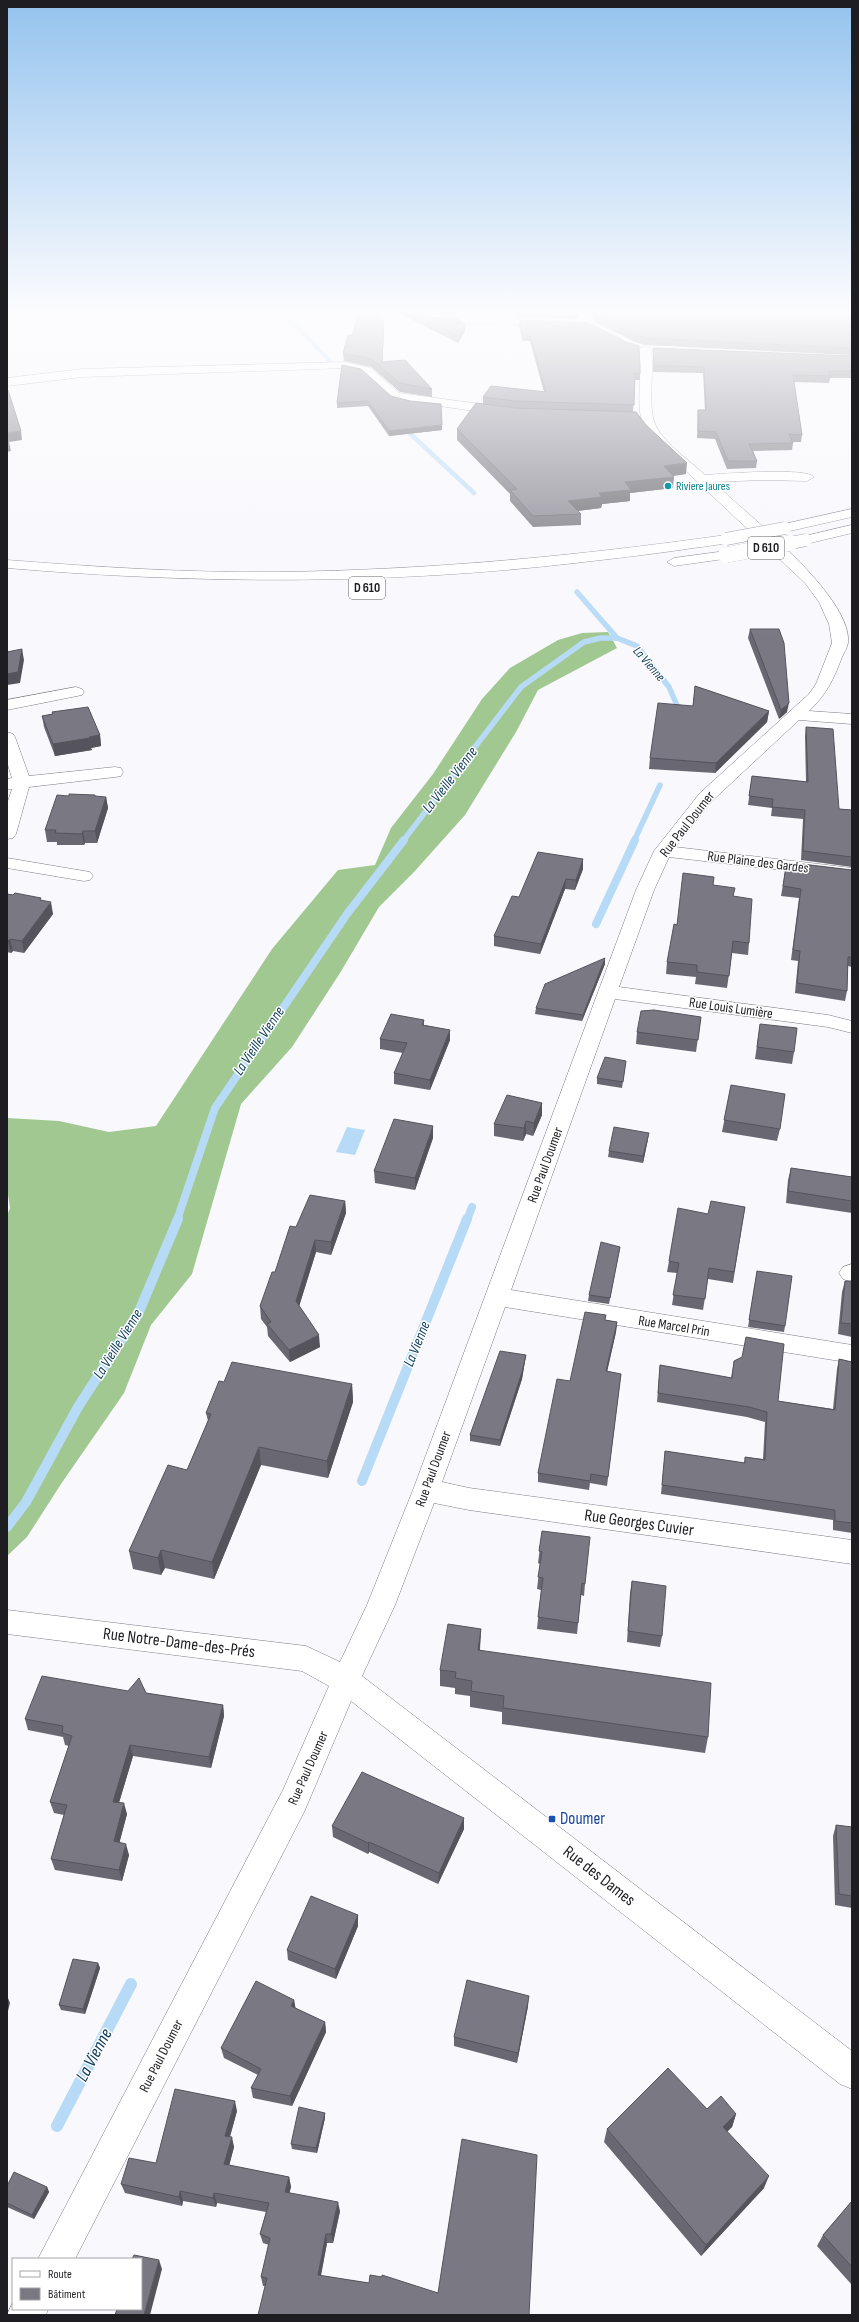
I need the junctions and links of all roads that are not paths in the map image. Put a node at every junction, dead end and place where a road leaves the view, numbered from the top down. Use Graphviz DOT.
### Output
graph roads {
  1 [pos="649,419"];
  2 [pos="807,476"];
  3 [pos="701,479"];
  4 [pos="852,513"];
  5 [pos="852,528"];
  6 [pos="664,563"];
  7 [pos="7,564"];
  8 [pos="7,577"];
  9 [pos="376,588"];
  10 [pos="76,692"];
  11 [pos="7,705"];
  12 [pos="795,715"];
  13 [pos="852,719"];
  14 [pos="7,737"];
  15 [pos="115,772"];
  16 [pos="15,783"];
  17 [pos="7,834"];
  18 [pos="663,851"];
  19 [pos="7,863"];
  20 [pos="852,872"];
  21 [pos="84,876"];
  22 [pos="610,992"];
  23 [pos="852,1027"];
  24 [pos="496,1297"];
  25 [pos="852,1354"];
  26 [pos="426,1490"];
  27 [pos="852,1552"];
  28 [pos="7,1622"];
  29 [pos="346,1680"];
  30 [pos="852,2072"];
  31 [pos="57,2258"];
  1 -- 3 [label="main road, Rue Paul Doumer"];
  2 -- 3 [label="main road"];
  3 -- 12 [label="main road, Rue Paul Doumer"];
  4 -- 7 [label="main road, D 610, bridge"];
  5 -- 6 [label="main road, D 610, bridge"];
  8 -- 9 [label="main road, D 610"];
  10 -- 11 [label="main road"];
  12 -- 13 [label="main road"];
  12 -- 18 [label="main road, Rue Paul Doumer"];
  14 -- 16 [label="main road"];
  15 -- 16 [label="main road"];
  16 -- 17 [label="main road"];
  18 -- 20 [label="main road, Rue Plaine des Gardes"];
  18 -- 22 [label="main road, Rue Paul Doumer"];
  19 -- 21 [label="main road"];
  22 -- 23 [label="main road, Rue Louis Lumière"];
  22 -- 24 [label="main road, Rue Paul Doumer"];
  24 -- 25 [label="main road, Rue Marcel Prin"];
  24 -- 26 [label="main road, Rue Paul Doumer"];
  26 -- 27 [label="main road, Rue Georges Cuvier"];
  26 -- 29 [label="main road, Rue Paul Doumer"];
  28 -- 29 [label="main road, Rue Notre-Dame-des-Prés"];
  29 -- 30 [label="main road, Rue des Dames"];
  29 -- 31 [label="main road, Rue Paul Doumer"];
}
